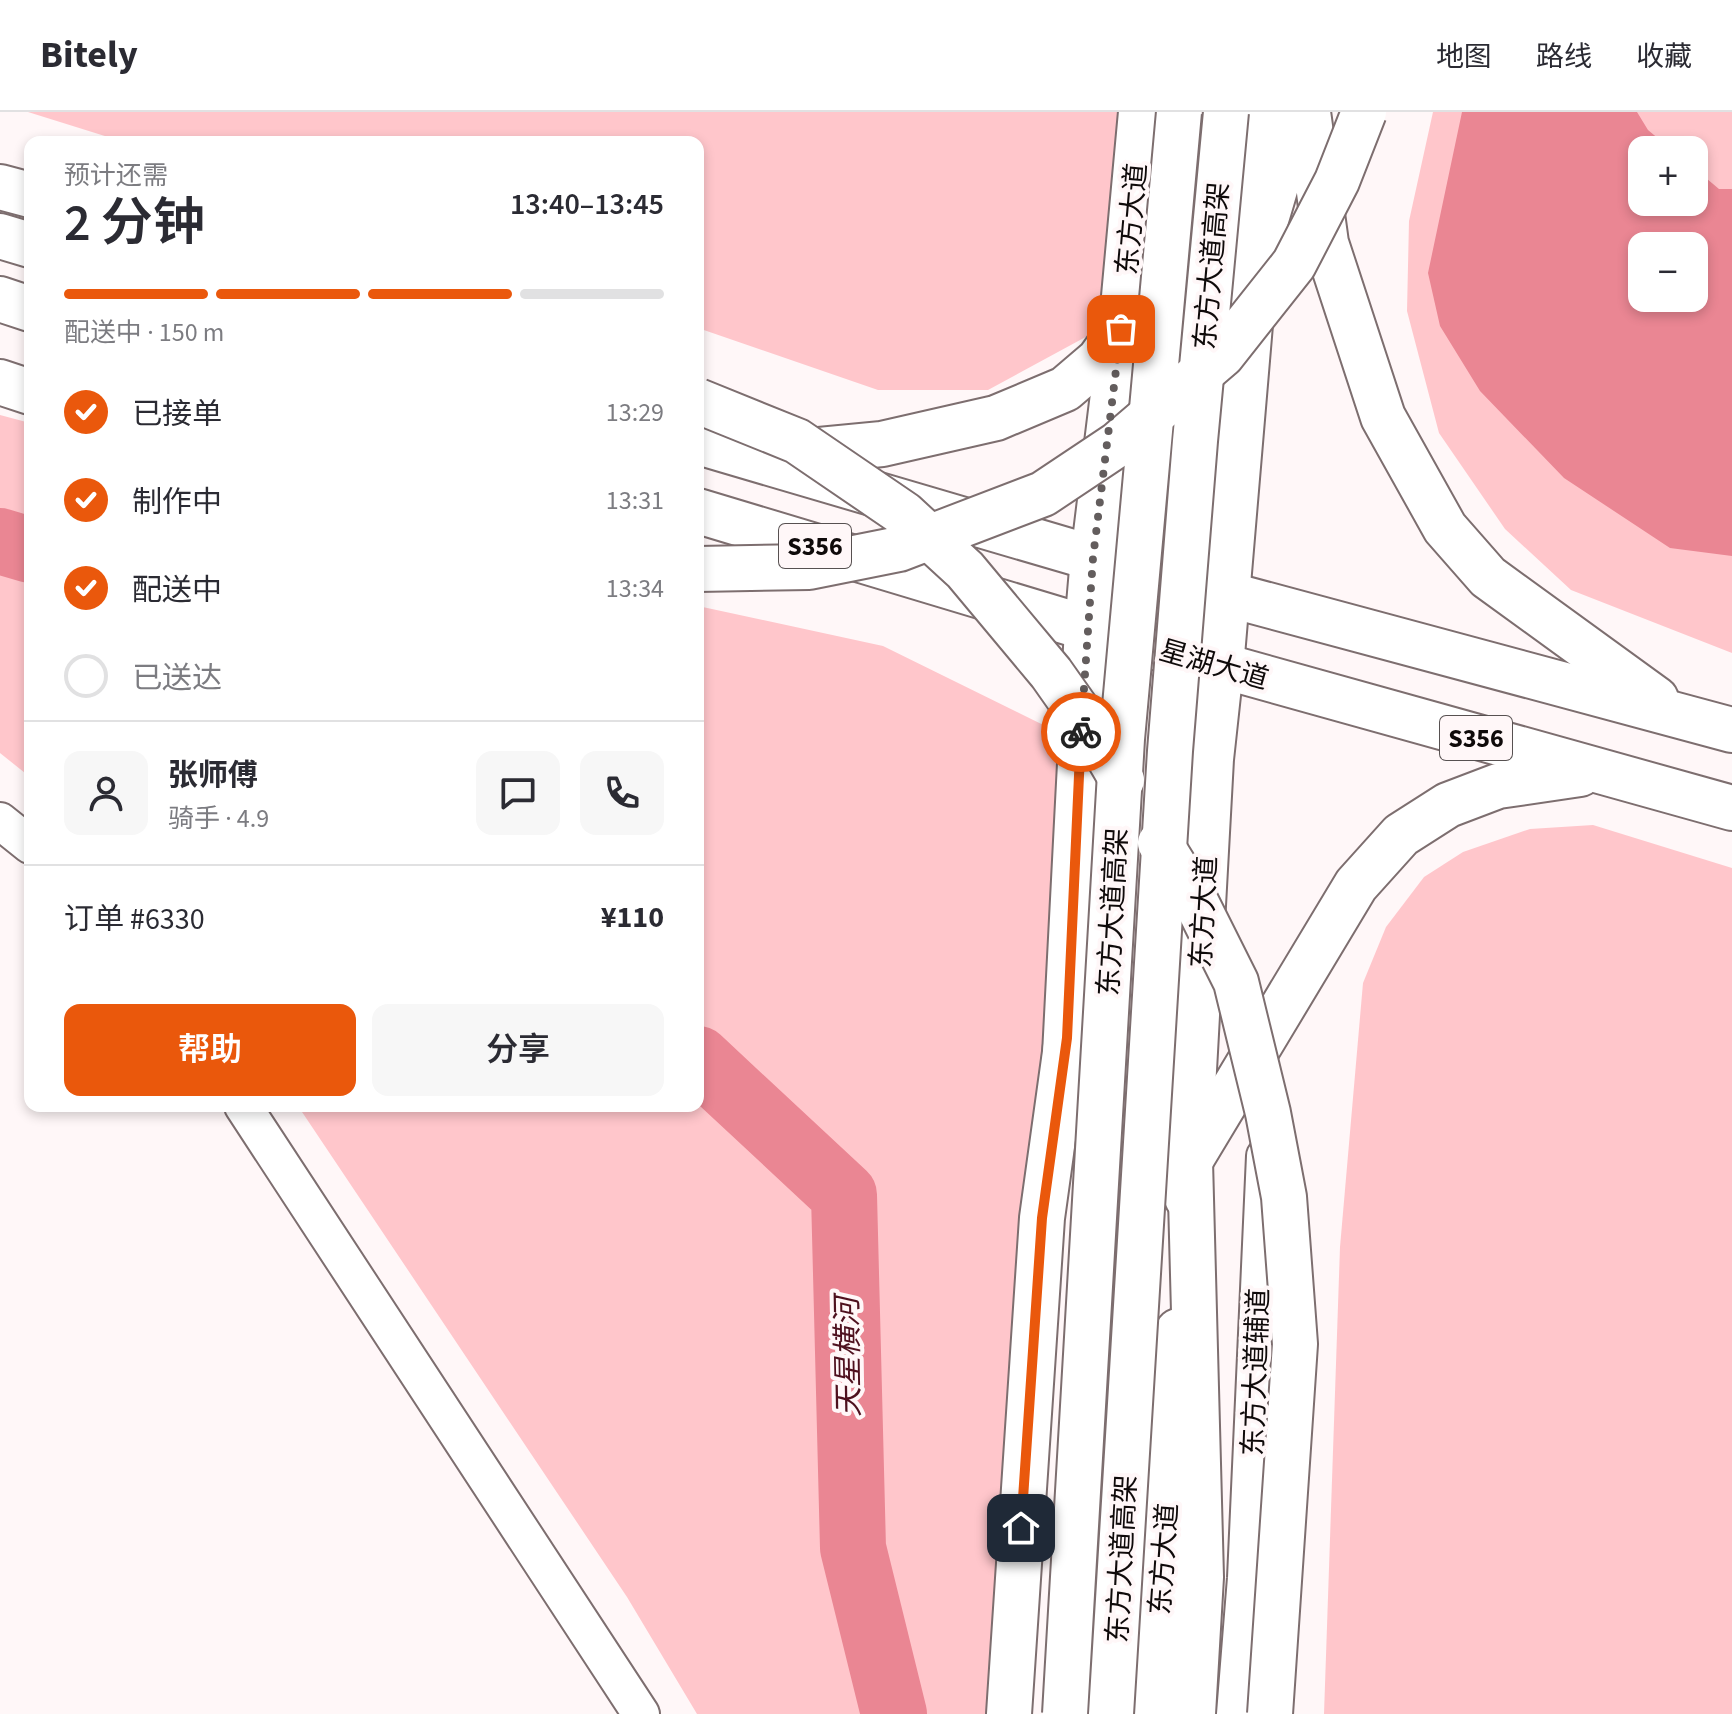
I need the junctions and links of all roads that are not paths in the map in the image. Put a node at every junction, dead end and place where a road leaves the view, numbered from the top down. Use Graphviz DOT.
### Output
graph roads {
  1 [pos="1141,112"];
  2 [pos="1179,112"];
  3 [pos="1226,112"];
  4 [pos="1268,112"];
  5 [pos="1298,112"];
  6 [pos="1308,112"];
  7 [pos="1364,112"];
  8 [pos="0,187"];
  9 [pos="24,193"];
  10 [pos="0,236"];
  11 [pos="24,243"];
  12 [pos="1257,250"];
  13 [pos="0,299"];
  14 [pos="24,307"];
  15 [pos="1121,329"];
  16 [pos="0,382"];
  17 [pos="24,390"];
  18 [pos="704,403"];
  19 [pos="704,444"];
  20 [pos="750,457"];
  21 [pos="704,513"];
  22 [pos="1093,558"];
  23 [pos="704,569"];
  24 [pos="933,581"];
  25 [pos="1227,592"];
  26 [pos="1087,628"];
  27 [pos="1221,667"];
  28 [pos="1678,715"];
  29 [pos="1732,730"];
  30 [pos="1081,732"];
  31 [pos="1596,771"];
  32 [pos="1732,808"];
  33 [pos="0,821"];
  34 [pos="24,840"];
  35 [pos="1270,1029"];
  36 [pos="1067,1038"];
  37 [pos="247,1112"];
  38 [pos="1190,1161"];
  39 [pos="641,1714"];
  40 [pos="1009,1714"];
  41 [pos="1019,1714"];
  42 [pos="1065,1714"];
  43 [pos="1111,1714"];
  44 [pos="1153,1714"];
  45 [pos="1193,1714"];
  46 [pos="1235,1714"];
  47 [pos="1270,1714"];
  1 -- 15 [label="main road, 东方大道"];
  2 -- 42 [label="main road, 东方大道高架, bridge"];
  3 -- 43 [label="main road, 东方大道高架, bridge"];
  4 -- 12 [label="main road, 东方大道"];
  5 -- 12 [label="main road"];
  6 -- 28 [label="main road"];
  7 -- 23 [label="main road, bridge"];
  8 -- 9 [label="main road"];
  10 -- 11 [label="main road"];
  12 -- 25 [label="main road, 东方大道"];
  13 -- 14 [label="main road"];
  15 -- 20 [label="main road"];
  15 -- 22 [label="main road, 东方大道"];
  16 -- 17 [label="main road"];
  18 -- 47 [label="main road, bridge"];
  19 -- 20 [label="main road, S356"];
  20 -- 22 [label="main road, S356"];
  21 -- 24 [label="main road, 星湖大道 / S356"];
  22 -- 25 [label="main road, S356"];
  22 -- 26 [label="main road, 东方大道"];
  24 -- 26 [label="main road, 星湖大道 / S356"];
  24 -- 30 [label="main road"];
  25 -- 27 [label="main road, 东方大道"];
  25 -- 28 [label="main road, S356"];
  26 -- 27 [label="main road, 星湖大道 / S356"];
  26 -- 30 [label="main road, 东方大道"];
  27 -- 31 [label="main road, 星湖大道 / S356"];
  27 -- 38 [label="main road, 东方大道"];
  28 -- 29 [label="main road, S356"];
  30 -- 36 [label="main road, 东方大道"];
  31 -- 32 [label="main road, 星湖大道 / S356"];
  31 -- 35 [label="main road"];
  33 -- 34 [label="street"];
  35 -- 38 [label="main road"];
  35 -- 46 [label="street, 东方大道辅道"];
  36 -- 40 [label="main road"];
  36 -- 41 [label="main road, 东方大道"];
  37 -- 39 [label="street"];
  38 -- 44 [label="main road, 东方大道"];
  38 -- 45 [label="main road"];
}
